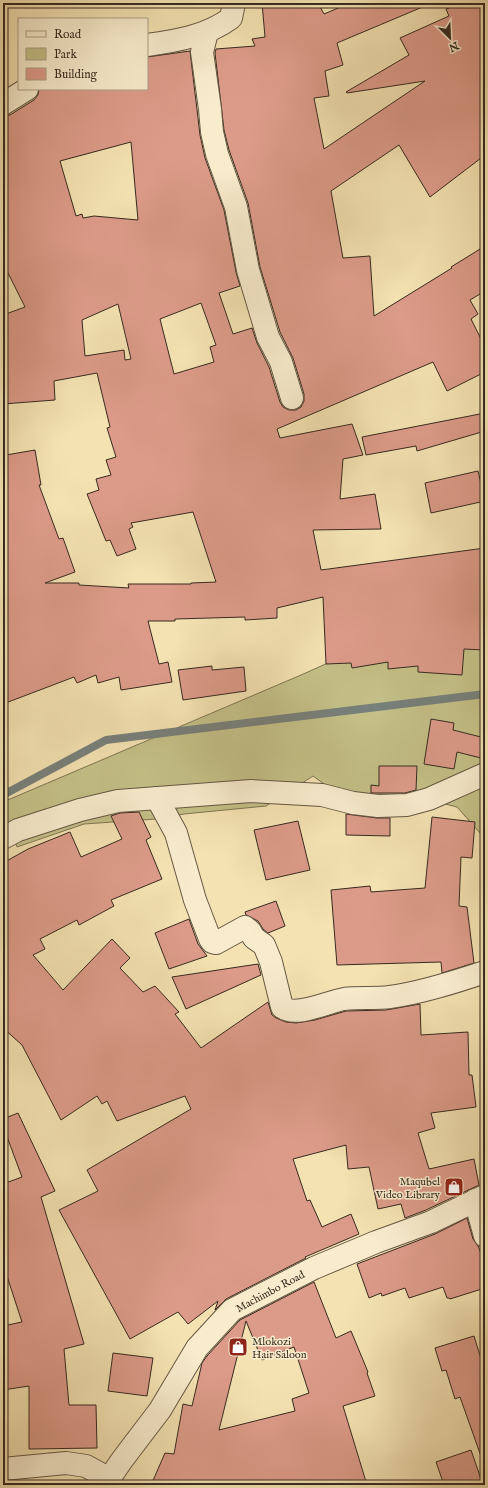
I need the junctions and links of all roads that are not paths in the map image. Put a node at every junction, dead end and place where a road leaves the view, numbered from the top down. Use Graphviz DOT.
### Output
graph roads {
  1 [pos="234,3"];
  2 [pos="207,32"];
  3 [pos="148,45"];
  4 [pos="25,90"];
  5 [pos="3,104"];
  6 [pos="292,398"];
  7 [pos="485,774"];
  8 [pos="157,798"];
  9 [pos="3,838"];
  10 [pos="485,972"];
  11 [pos="480,1198"];
  12 [pos="485,1236"];
  13 [pos="3,1469"];
  14 [pos="106,1482"];
  1 -- 2 [label="street"];
  2 -- 3 [label="street"];
  2 -- 6 [label="street"];
  4 -- 5 [label="street"];
  7 -- 8 [label="street"];
  8 -- 9 [label="street"];
  8 -- 10 [label="street"];
  11 -- 12 [label="street"];
  11 -- 14 [label="street, Machimbo Road"];
  13 -- 14 [label="street"];
}
